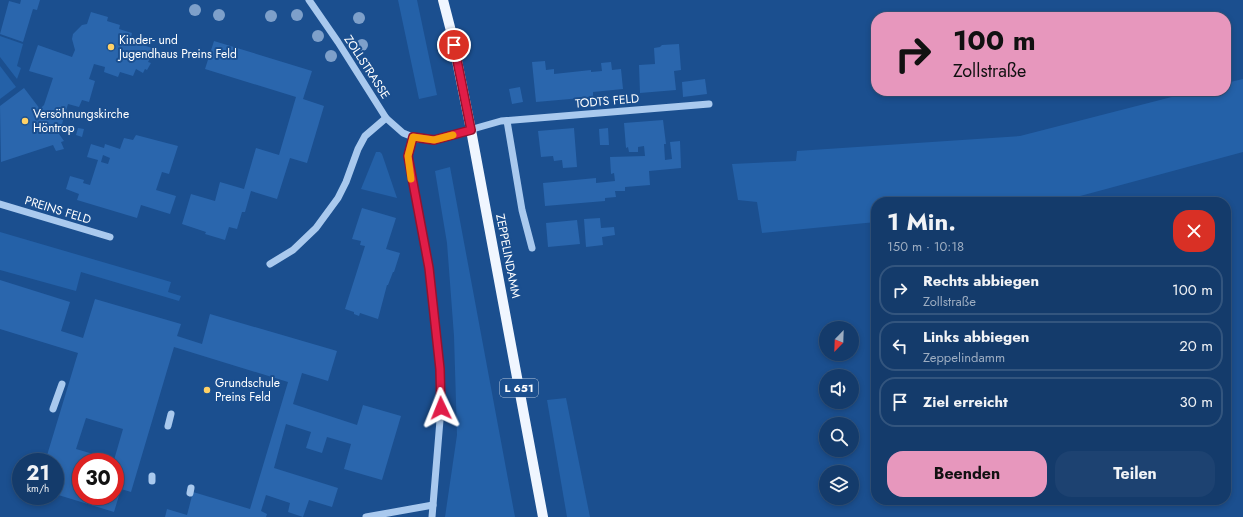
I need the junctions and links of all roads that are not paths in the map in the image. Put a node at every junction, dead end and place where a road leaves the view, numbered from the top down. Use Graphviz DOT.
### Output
graph roads {
  1 [pos="309,0"];
  2 [pos="443,0"];
  3 [pos="709,104"];
  4 [pos="386,118"];
  5 [pos="507,121"];
  6 [pos="471,130"];
  7 [pos="413,137"];
  8 [pos="0,204"];
  9 [pos="110,237"];
  10 [pos="532,248"];
  11 [pos="270,264"];
  12 [pos="62,384"];
  13 [pos="53,409"];
  14 [pos="171,414"];
  15 [pos="168,426"];
  16 [pos="433,505"];
  17 [pos="366,517"];
  18 [pos="432,517"];
  19 [pos="543,517"];
  1 -- 4 [label="street, ZOLLSTRASSE"];
  2 -- 6 [label="main road, ZEPPELINDAMM / L 651"];
  3 -- 5 [label="street, TODTS FELD"];
  4 -- 7 [label="street, ZOLLSTRASSE"];
  4 -- 11 [label="street"];
  5 -- 6 [label="street, TODTS FELD"];
  5 -- 10 [label="street"];
  6 -- 7 [label="street, ZOLLSTRASSE"];
  6 -- 19 [label="main road, ZEPPELINDAMM / L 651"];
  7 -- 16 [label="street"];
  8 -- 9 [label="street, PREINS FELD"];
  12 -- 13 [label="street"];
  14 -- 15 [label="street"];
  16 -- 17 [label="street"];
  16 -- 18 [label="street"];
}
